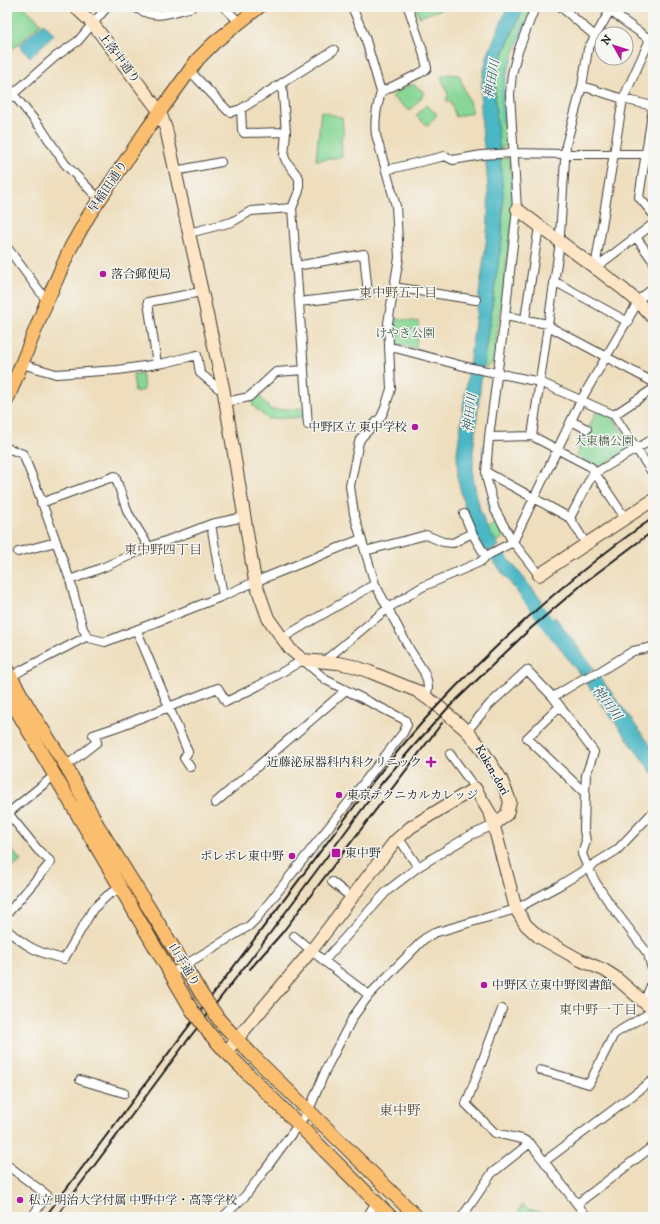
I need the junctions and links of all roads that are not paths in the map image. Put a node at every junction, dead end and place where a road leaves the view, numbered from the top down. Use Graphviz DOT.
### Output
graph roads {
  1 [pos="75,7"];
  2 [pos="107,7"];
  3 [pos="134,7"];
  4 [pos="192,7"];
  5 [pos="224,7"];
  6 [pos="259,7"];
  7 [pos="352,7"];
  8 [pos="408,7"];
  9 [pos="536,7"];
  10 [pos="561,7"];
  11 [pos="611,9"];
  12 [pos="239,22"];
  13 [pos="93,24"];
  14 [pos="601,26"];
  15 [pos="594,35"];
  16 [pos="651,36"];
  17 [pos="594,38"];
  18 [pos="334,50"];
  19 [pos="189,70"];
  20 [pos="282,83"];
  21 [pos="582,86"];
  22 [pos="381,92"];
  23 [pos="10,97"];
  24 [pos="623,99"];
  25 [pos="653,107"];
  26 [pos="241,108"];
  27 [pos="160,112"];
  28 [pos="286,132"];
  29 [pos="513,153"];
  30 [pos="566,154"];
  31 [pos="614,154"];
  32 [pos="650,154"];
  33 [pos="221,162"];
  34 [pos="386,170"];
  35 [pos="175,171"];
  36 [pos="99,199"];
  37 [pos="292,208"];
  38 [pos="517,209"];
  39 [pos="653,214"];
  40 [pos="653,224"];
  41 [pos="542,228"];
  42 [pos="189,233"];
  43 [pos="636,237"];
  44 [pos="560,242"];
  45 [pos="8,249"];
  46 [pos="653,261"];
  47 [pos="296,266"];
  48 [pos="595,268"];
  49 [pos="554,281"];
  50 [pos="394,287"];
  51 [pos="653,288"];
  52 [pos="202,292"];
  53 [pos="476,300"];
  54 [pos="47,301"];
  55 [pos="299,302"];
  56 [pos="638,302"];
  57 [pos="505,316"];
  58 [pos="653,318"];
  59 [pos="525,319"];
  60 [pos="628,322"];
  61 [pos="548,324"];
  62 [pos="389,349"];
  63 [pos="607,357"];
  64 [pos="22,364"];
  65 [pos="157,364"];
  66 [pos="304,370"];
  67 [pos="497,373"];
  68 [pos="540,382"];
  69 [pos="653,382"];
  70 [pos="223,387"];
  71 [pos="653,389"];
  72 [pos="7,400"];
  73 [pos="581,400"];
  74 [pos="226,402"];
  75 [pos="614,415"];
  76 [pos="571,421"];
  77 [pos="308,425"];
  78 [pos="587,429"];
  79 [pos="532,436"];
  80 [pos="488,437"];
  81 [pos="653,439"];
  82 [pos="7,448"];
  83 [pos="636,448"];
  84 [pos="558,449"];
  85 [pos="486,472"];
  86 [pos="595,473"];
  87 [pos="653,474"];
  88 [pos="534,498"];
  89 [pos="653,500"];
  90 [pos="41,503"];
  91 [pos="464,514"];
  92 [pos="244,517"];
  93 [pos="570,518"];
  94 [pos="625,518"];
  95 [pos="211,524"];
  96 [pos="472,533"];
  97 [pos="361,539"];
  98 [pos="56,542"];
  99 [pos="512,542"];
  100 [pos="586,544"];
  101 [pos="149,547"];
  102 [pos="365,551"];
  103 [pos="18,552"];
  104 [pos="487,556"];
  105 [pos="540,576"];
  106 [pos="70,580"];
  107 [pos="255,582"];
  108 [pos="375,584"];
  109 [pos="223,596"];
  110 [pos="388,608"];
  111 [pos="137,631"];
  112 [pos="86,635"];
  113 [pos="282,638"];
  114 [pos="653,647"];
  115 [pos="303,660"];
  116 [pos="323,662"];
  117 [pos="9,674"];
  118 [pos="346,690"];
  119 [pos="7,694"];
  120 [pos="426,697"];
  121 [pos="553,697"];
  122 [pos="560,706"];
  123 [pos="169,707"];
  124 [pos="467,731"];
  125 [pos="450,754"];
  126 [pos="66,766"];
  127 [pos="190,766"];
  128 [pos="55,775"];
  129 [pos="475,788"];
  130 [pos="585,793"];
  131 [pos="215,803"];
  132 [pos="653,812"];
  133 [pos="8,813"];
  134 [pos="494,825"];
  135 [pos="398,837"];
  136 [pos="418,867"];
  137 [pos="588,868"];
  138 [pos="332,882"];
  139 [pos="121,888"];
  140 [pos="352,898"];
  141 [pos="516,909"];
  142 [pos="7,914"];
  143 [pos="7,930"];
  144 [pos="294,936"];
  145 [pos="312,951"];
  146 [pos="651,952"];
  147 [pos="324,961"];
  148 [pos="184,965"];
  149 [pos="653,973"];
  150 [pos="170,974"];
  151 [pos="653,980"];
  152 [pos="369,995"];
  153 [pos="650,1008"];
  154 [pos="502,1009"];
  155 [pos="237,1040"];
  156 [pos="226,1052"];
  157 [pos="540,1070"];
  158 [pos="80,1080"];
  159 [pos="653,1080"];
  160 [pos="124,1093"];
  161 [pos="309,1110"];
  162 [pos="296,1128"];
  163 [pos="530,1143"];
  164 [pos="653,1146"];
  165 [pos="545,1161"];
  166 [pos="7,1165"];
  167 [pos="376,1202"];
  168 [pos="577,1204"];
  169 [pos="653,1212"];
  170 [pos="32,1217"];
  171 [pos="222,1217"];
  172 [pos="367,1217"];
  173 [pos="391,1217"];
  174 [pos="417,1217"];
  175 [pos="462,1217"];
  176 [pos="587,1217"];
  177 [pos="647,1217"];
  1 -- 13 [label="street, 上落中通り"];
  2 -- 13 [label="street"];
  3 -- 4 [label="street"];
  5 -- 12 [label="street"];
  6 -- 12 [label="main road, 早稲田通り"];
  7 -- 22 [label="street"];
  8 -- 22 [label="street"];
  9 -- 29 [label="street"];
  10 -- 15 [label="street"];
  11 -- 14 [label="street"];
  11 -- 16 [label="street"];
  12 -- 19 [label="main road, 早稲田通り"];
  13 -- 23 [label="street"];
  13 -- 27 [label="street, 上落中通り"];
  16 -- 24 [label="street"];
  17 -- 21 [label="street"];
  18 -- 20 [label="street"];
  19 -- 26 [label="street"];
  19 -- 27 [label="main road, 早稲田通り"];
  20 -- 26 [label="street"];
  20 -- 28 [label="street"];
  21 -- 24 [label="street"];
  21 -- 30 [label="street"];
  22 -- 34 [label="street"];
  23 -- 36 [label="street"];
  24 -- 25 [label="street"];
  24 -- 31 [label="street"];
  25 -- 32 [label="street"];
  26 -- 28 [label="street"];
  27 -- 35 [label="street, 上落中通り"];
  27 -- 36 [label="main road, 早稲田通り"];
  28 -- 37 [label="street"];
  29 -- 30 [label="street"];
  29 -- 34 [label="street"];
  29 -- 38 [label="street"];
  30 -- 31 [label="street"];
  30 -- 44 [label="street"];
  31 -- 32 [label="street"];
  31 -- 48 [label="street"];
  32 -- 39 [label="street"];
  33 -- 35 [label="street"];
  34 -- 50 [label="street"];
  35 -- 42 [label="street, 上落中通り"];
  36 -- 54 [label="main road, 早稲田通り"];
  37 -- 42 [label="street"];
  37 -- 47 [label="street"];
  38 -- 41 [label="street"];
  38 -- 57 [label="street"];
  40 -- 43 [label="street"];
  41 -- 44 [label="street"];
  41 -- 59 [label="street"];
  42 -- 52 [label="street, 上落中通り"];
  43 -- 46 [label="street"];
  43 -- 48 [label="street"];
  44 -- 48 [label="street"];
  44 -- 49 [label="street"];
  45 -- 54 [label="street"];
  47 -- 55 [label="street"];
  47 -- 55 [label="street"];
  48 -- 56 [label="street"];
  49 -- 60 [label="street"];
  49 -- 61 [label="street"];
  50 -- 53 [label="street"];
  50 -- 62 [label="street"];
  51 -- 56 [label="street"];
  52 -- 65 [label="street"];
  52 -- 70 [label="street, 上落中通り"];
  54 -- 64 [label="main road, 早稲田通り"];
  55 -- 66 [label="street"];
  56 -- 58 [label="street"];
  56 -- 60 [label="street"];
  57 -- 59 [label="street"];
  57 -- 67 [label="street"];
  59 -- 61 [label="street"];
  60 -- 63 [label="street"];
  61 -- 63 [label="street"];
  61 -- 68 [label="street"];
  62 -- 67 [label="street"];
  62 -- 97 [label="street"];
  63 -- 69 [label="street"];
  63 -- 73 [label="street"];
  64 -- 65 [label="street"];
  64 -- 72 [label="main road, 早稲田通り"];
  65 -- 70 [label="street"];
  66 -- 74 [label="street"];
  66 -- 77 [label="street"];
  67 -- 68 [label="street"];
  67 -- 80 [label="street"];
  68 -- 73 [label="street"];
  68 -- 79 [label="street"];
  70 -- 74 [label="street, 上落中通り"];
  71 -- 75 [label="street"];
  73 -- 75 [label="street"];
  73 -- 76 [label="street"];
  74 -- 92 [label="street, 上落中通り"];
  75 -- 83 [label="street"];
  76 -- 78 [label="street"];
  76 -- 84 [label="street"];
  79 -- 80 [label="street"];
  79 -- 84 [label="street"];
  80 -- 85 [label="street"];
  81 -- 83 [label="street"];
  82 -- 90 [label="street"];
  83 -- 86 [label="street"];
  83 -- 87 [label="street"];
  84 -- 86 [label="street"];
  84 -- 88 [label="street"];
  85 -- 88 [label="street"];
  85 -- 99 [label="street"];
  86 -- 93 [label="street"];
  86 -- 94 [label="street"];
  88 -- 93 [label="street"];
  88 -- 99 [label="street"];
  89 -- 94 [label="street"];
  90 -- 98 [label="street"];
  90 -- 101 [label="street"];
  91 -- 96 [label="street"];
  92 -- 95 [label="street"];
  92 -- 107 [label="street, 上落中通り"];
  93 -- 100 [label="street"];
  94 -- 100 [label="street"];
  95 -- 101 [label="street"];
  95 -- 109 [label="street"];
  96 -- 102 [label="street"];
  96 -- 104 [label="street"];
  97 -- 102 [label="street"];
  97 -- 107 [label="street"];
  98 -- 103 [label="street"];
  98 -- 106 [label="street"];
  99 -- 104 [label="street"];
  99 -- 105 [label="street"];
  100 -- 105 [label="street"];
  101 -- 106 [label="street"];
  102 -- 108 [label="street"];
  104 -- 110 [label="street"];
  106 -- 112 [label="street"];
  107 -- 109 [label="street"];
  107 -- 113 [label="street, 上落中通り"];
  108 -- 110 [label="street"];
  108 -- 113 [label="street"];
  109 -- 111 [label="street"];
  110 -- 116 [label="street"];
  110 -- 120 [label="street"];
  111 -- 112 [label="street"];
  111 -- 123 [label="street"];
  112 -- 117 [label="street"];
  113 -- 115 [label="street, 上落中通り"];
  114 -- 121 [label="street"];
  115 -- 116 [label="street, Kuken-dori"];
  115 -- 118 [label="street"];
  115 -- 123 [label="street"];
  116 -- 120 [label="street, Kuken-dori"];
  117 -- 126 [label="main road, 山手通り"];
  118 -- 131 [label="street"];
  118 -- 148 [label="street"];
  119 -- 128 [label="main road, 山手通り"];
  120 -- 124 [label="street, Kuken-dori"];
  121 -- 122 [label="street"];
  121 -- 124 [label="street"];
  122 -- 130 [label="street"];
  122 -- 130 [label="street"];
  123 -- 126 [label="street"];
  123 -- 127 [label="street"];
  124 -- 134 [label="street, Kuken-dori"];
  125 -- 129 [label="street"];
  126 -- 148 [label="main road, 山手通り"];
  128 -- 133 [label="street"];
  128 -- 139 [label="main road, 山手通り"];
  129 -- 134 [label="street"];
  129 -- 135 [label="street"];
  130 -- 137 [label="street"];
  132 -- 137 [label="street"];
  133 -- 142 [label="street"];
  134 -- 136 [label="street"];
  134 -- 141 [label="street"];
  135 -- 136 [label="street"];
  135 -- 140 [label="street"];
  136 -- 147 [label="street"];
  137 -- 141 [label="street"];
  137 -- 146 [label="street"];
  138 -- 140 [label="street"];
  139 -- 143 [label="street"];
  139 -- 150 [label="main road, 山手通り"];
  140 -- 145 [label="street"];
  141 -- 152 [label="street"];
  141 -- 153 [label="street"];
  144 -- 145 [label="street"];
  145 -- 147 [label="street"];
  145 -- 155 [label="street"];
  146 -- 149 [label="street"];
  147 -- 152 [label="street"];
  148 -- 150 [label="street"];
  148 -- 155 [label="main road, 山手通り, bridge"];
  150 -- 156 [label="main road, 山手通り, bridge"];
  151 -- 153 [label="street"];
  152 -- 161 [label="street"];
  153 -- 157 [label="street"];
  154 -- 163 [label="street"];
  155 -- 156 [label="street"];
  155 -- 161 [label="main road, 山手通り"];
  156 -- 162 [label="main road, 山手通り"];
  158 -- 160 [label="street"];
  159 -- 165 [label="street"];
  161 -- 162 [label="street"];
  161 -- 174 [label="main road, 山手通り"];
  162 -- 167 [label="main road, 山手通り"];
  162 -- 171 [label="street"];
  163 -- 165 [label="street"];
  163 -- 175 [label="street"];
  164 -- 168 [label="street"];
  165 -- 168 [label="street"];
  166 -- 170 [label="street"];
  167 -- 172 [label="street"];
  167 -- 173 [label="main road, 山手通り"];
  168 -- 176 [label="street"];
  169 -- 177 [label="street"];
}
